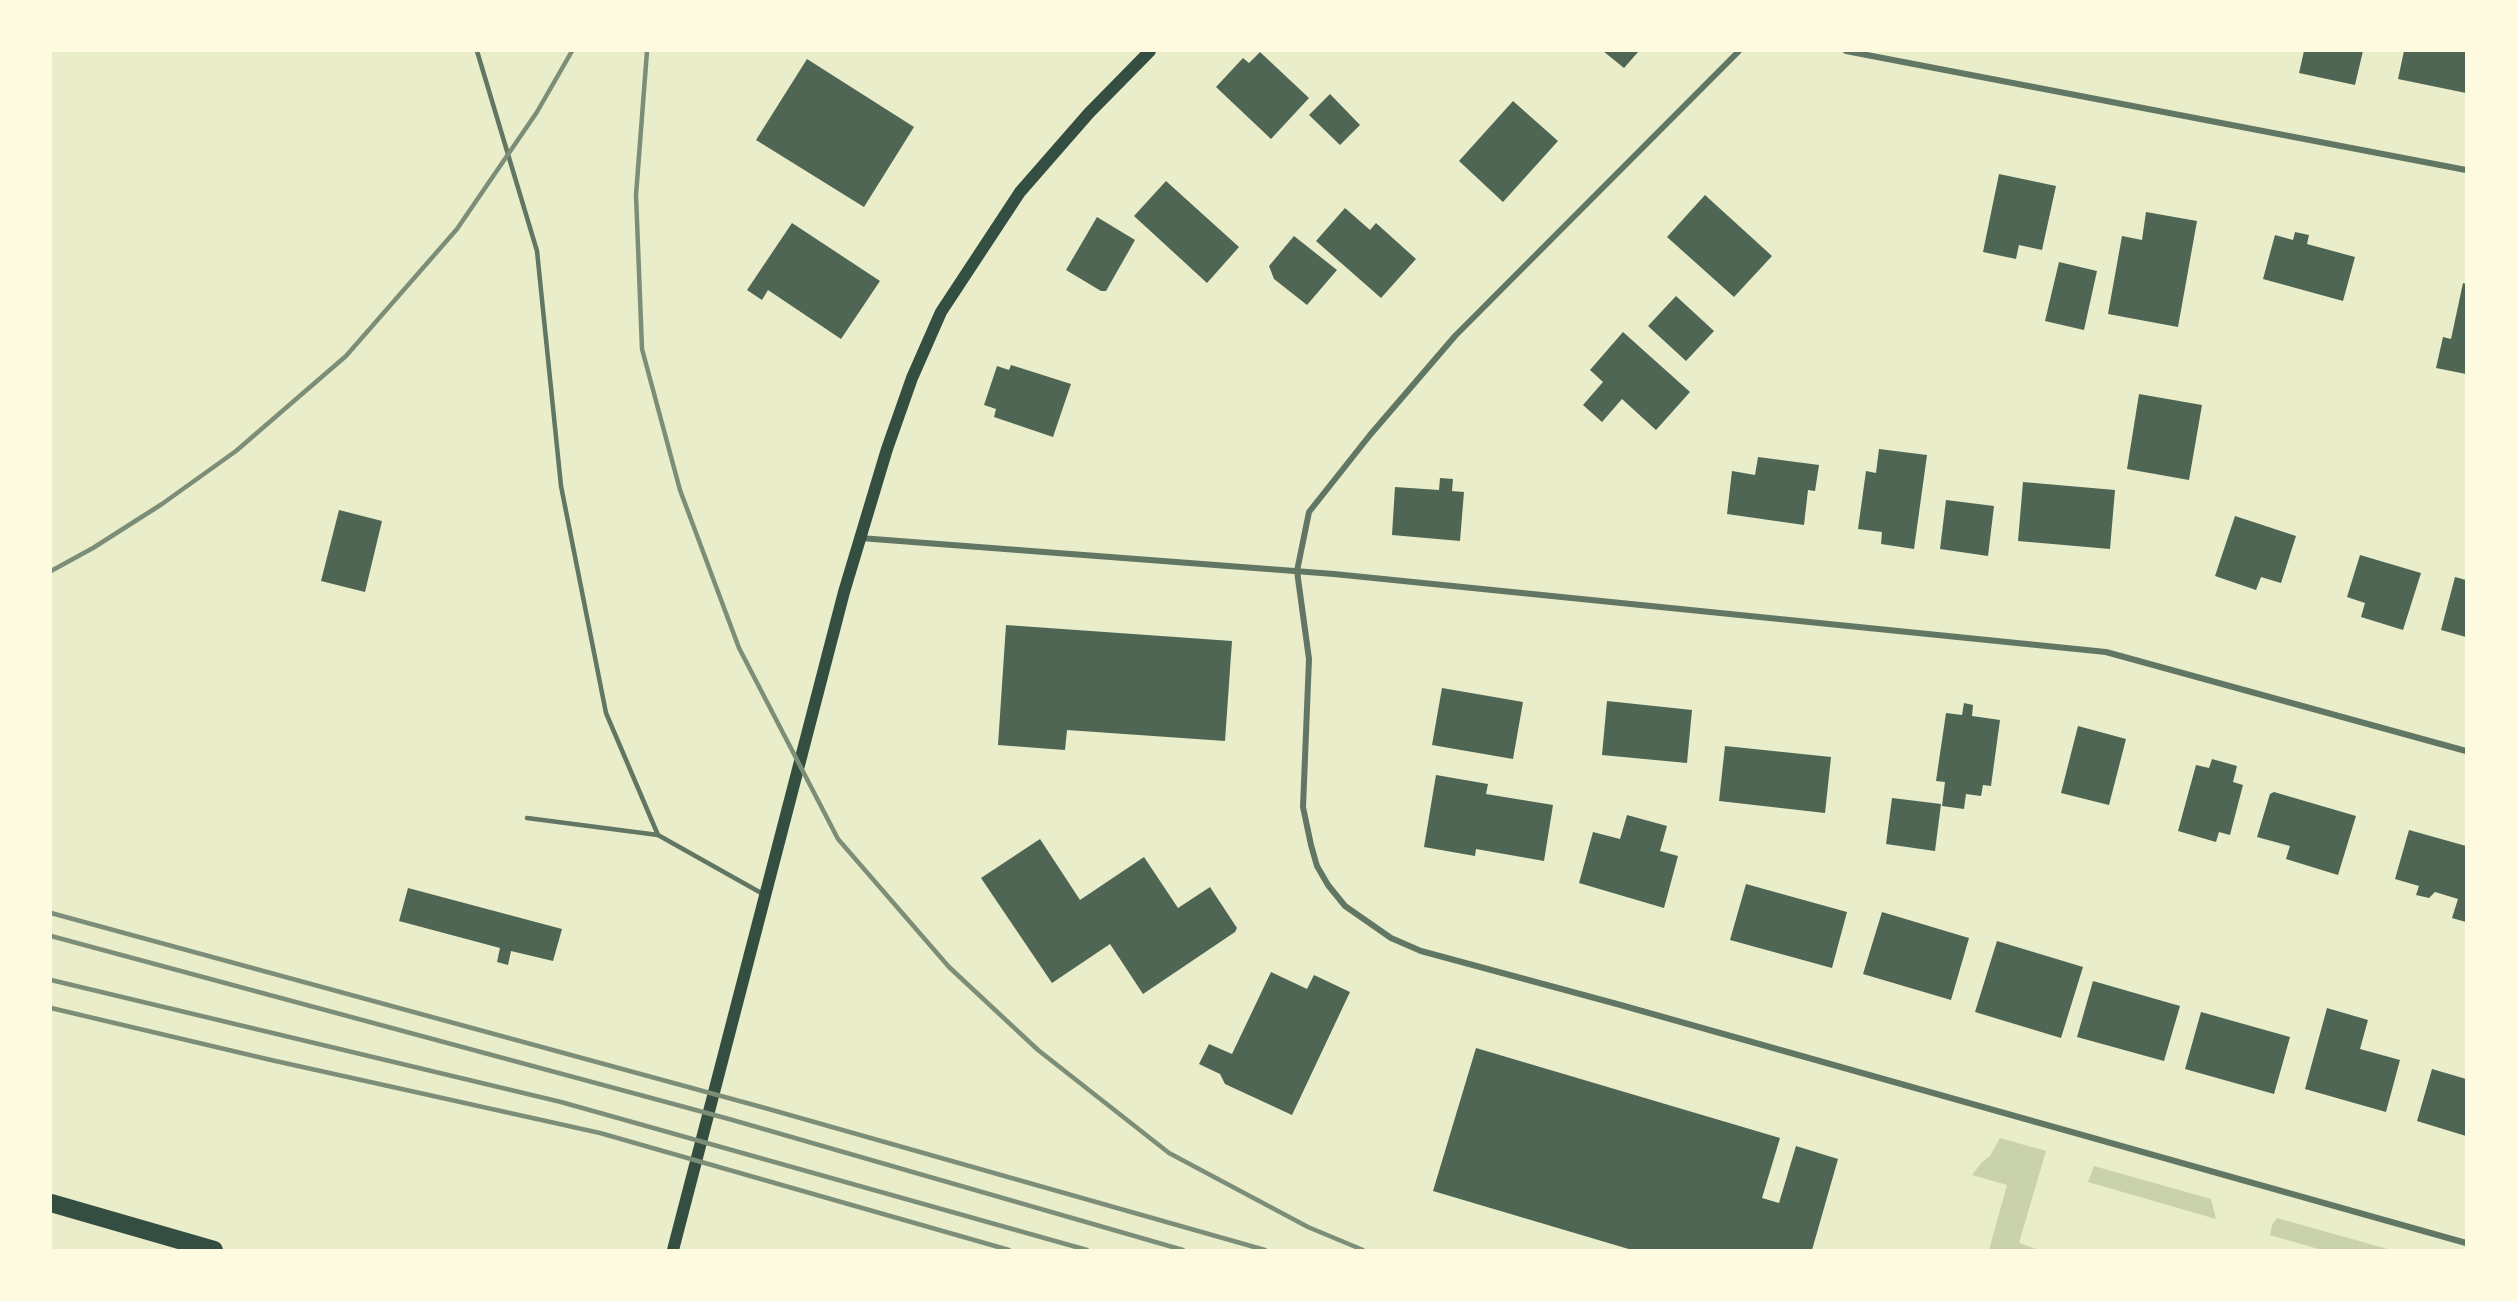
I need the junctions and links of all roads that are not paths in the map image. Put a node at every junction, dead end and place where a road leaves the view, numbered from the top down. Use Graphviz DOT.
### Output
graph roads {
  1 [pos="477,51"];
  2 [pos="1150,51"];
  3 [pos="1739,51"];
  4 [pos="1846,51"];
  5 [pos="2466,170"];
  6 [pos="860,538"];
  7 [pos="1297,571"];
  8 [pos="2466,751"];
  9 [pos="527,818"];
  10 [pos="658,835"];
  11 [pos="766,896"];
  12 [pos="51,1203"];
  13 [pos="2466,1243"];
  14 [pos="214,1250"];
  15 [pos="673,1250"];
  1 -- 10 [label="lane"];
  2 -- 6 [label="main road"];
  3 -- 7 [label="street"];
  4 -- 5 [label="street"];
  6 -- 7 [label="street"];
  6 -- 11 [label="main road"];
  7 -- 8 [label="street"];
  7 -- 13 [label="street"];
  9 -- 10 [label="lane"];
  10 -- 11 [label="lane"];
  11 -- 15 [label="main road"];
  12 -- 14 [label="highway"];
}
